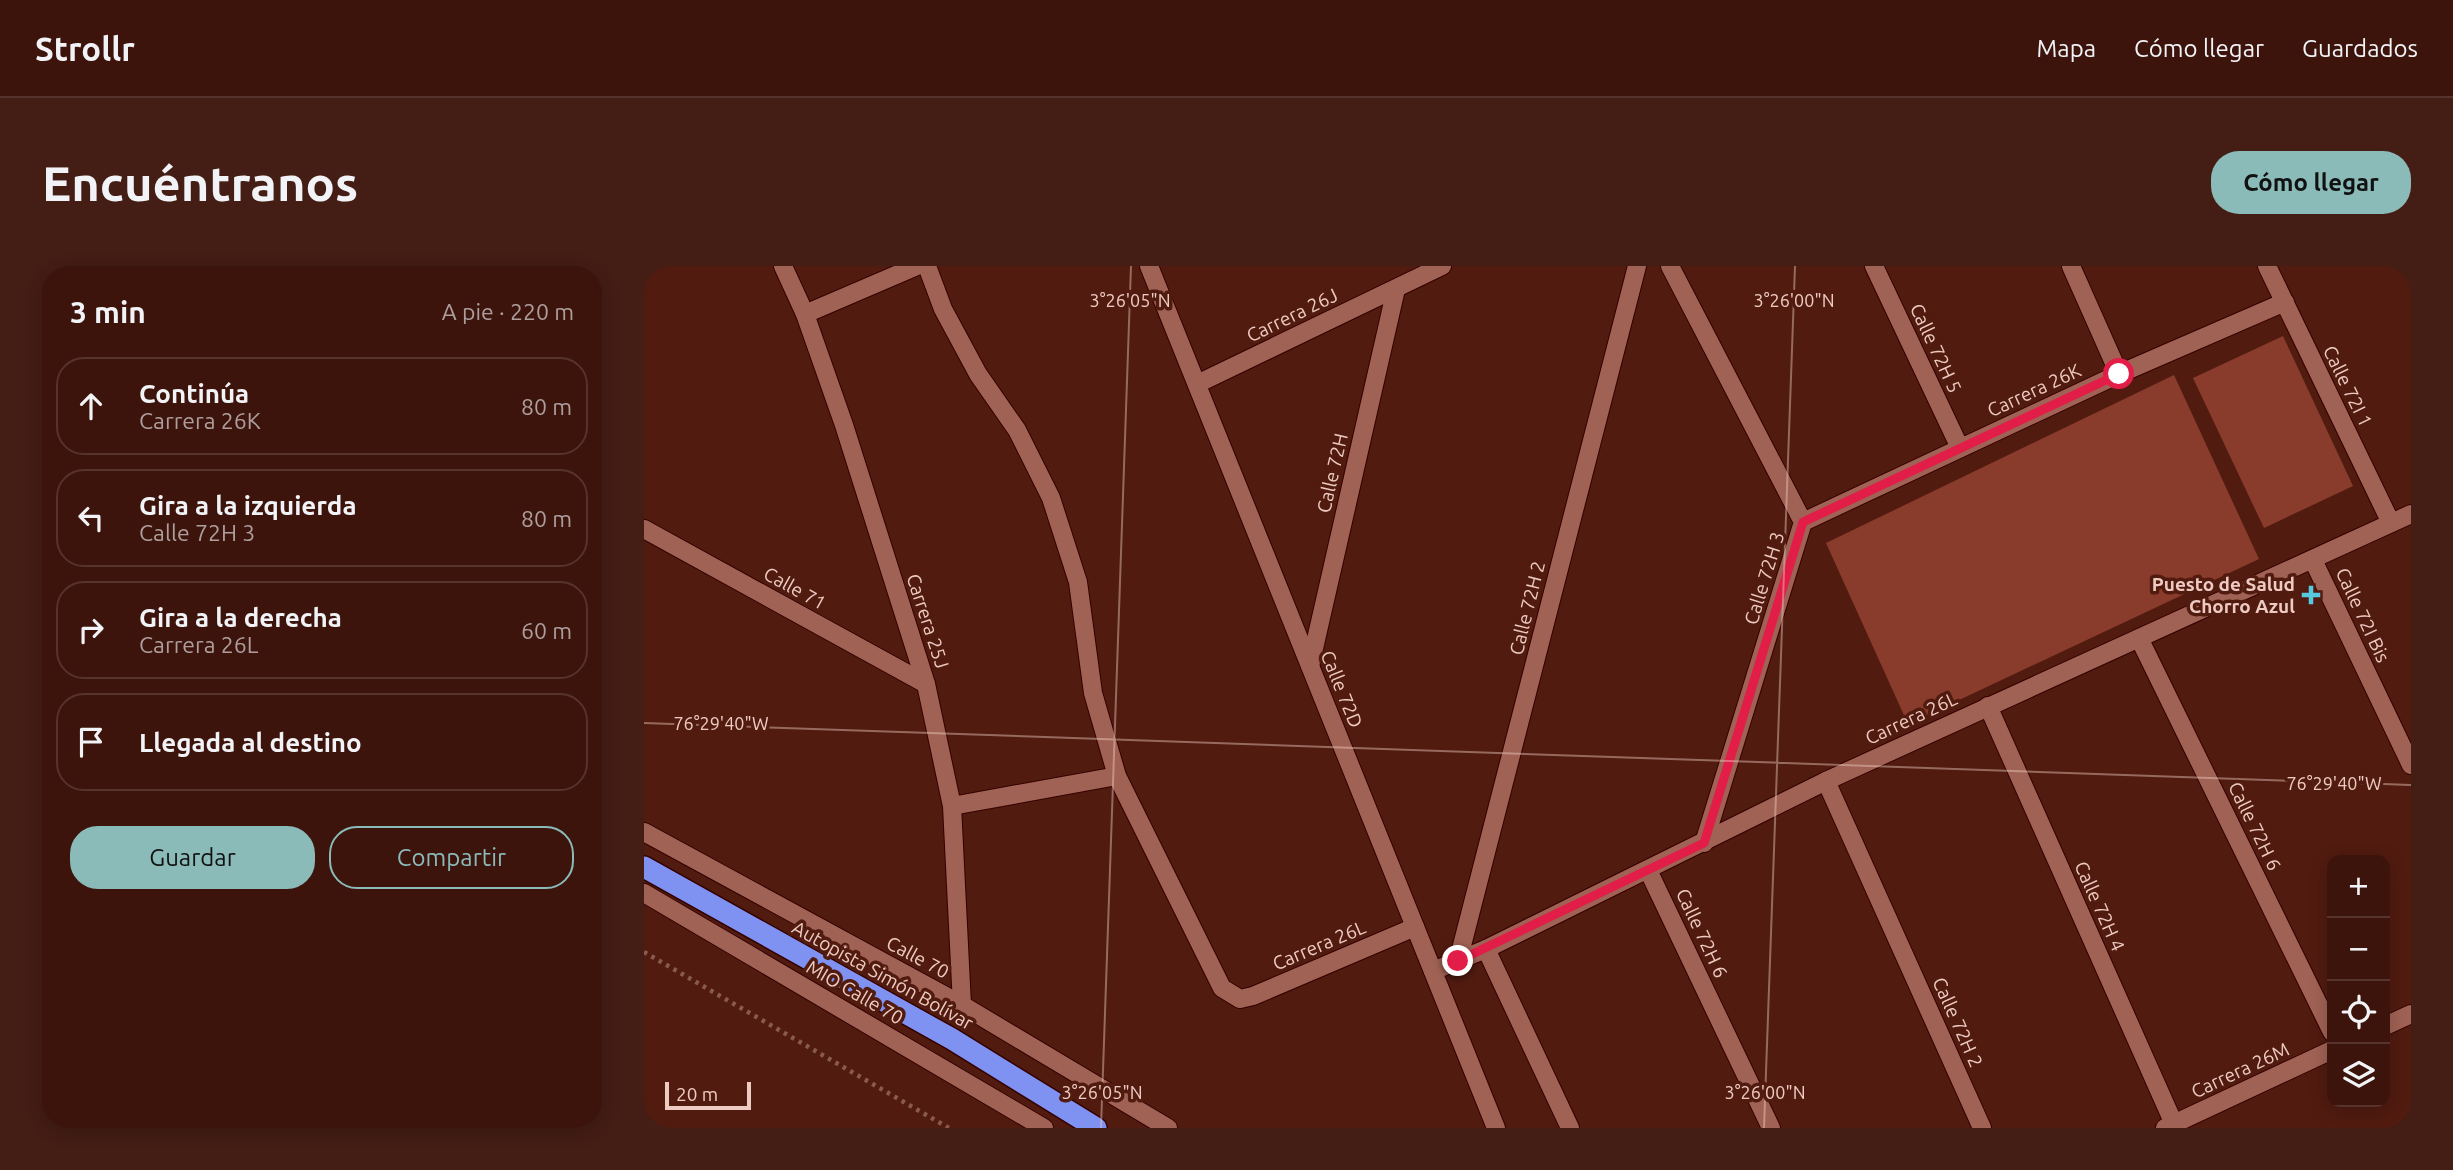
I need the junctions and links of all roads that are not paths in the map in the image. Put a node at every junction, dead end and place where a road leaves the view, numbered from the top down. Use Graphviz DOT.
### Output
graph roads {
  1 [pos="783,266"];
  2 [pos="917,266"];
  3 [pos="927,266"];
  4 [pos="1149,266"];
  5 [pos="1443,266"];
  6 [pos="1637,266"];
  7 [pos="1670,266"];
  8 [pos="1874,266"];
  9 [pos="2071,266"];
  10 [pos="2267,266"];
  11 [pos="1422,270"];
  12 [pos="1396,289"];
  13 [pos="2285,302"];
  14 [pos="804,314"];
  15 [pos="2119,374"];
  16 [pos="1197,384"];
  17 [pos="1960,448"];
  18 [pos="2411,514"];
  19 [pos="1803,522"];
  20 [pos="2391,523"];
  21 [pos="644,529"];
  22 [pos="2313,560"];
  23 [pos="2139,638"];
  24 [pos="1310,666"];
  25 [pos="926,684"];
  26 [pos="1988,706"];
  27 [pos="2411,765"];
  28 [pos="1117,776"];
  29 [pos="1826,781"];
  30 [pos="952,806"];
  31 [pos="644,832"];
  32 [pos="1704,843"];
  33 [pos="691,860"];
  34 [pos="644,867"];
  35 [pos="1648,870"];
  36 [pos="678,886"];
  37 [pos="644,893"];
  38 [pos="1415,927"];
  39 [pos="1486,949"];
  40 [pos="1458,961"];
  41 [pos="1433,971"];
  42 [pos="962,1005"];
  43 [pos="2411,1014"];
  44 [pos="2327,1022"];
  45 [pos="2390,1024"];
  46 [pos="2327,1052"];
  47 [pos="2169,1126"];
  48 [pos="1044,1128"];
  49 [pos="1096,1128"];
  50 [pos="1168,1128"];
  51 [pos="1496,1128"];
  52 [pos="1570,1128"];
  53 [pos="1771,1128"];
  54 [pos="1982,1128"];
  1 -- 14 [label="street, Carrera 25J"];
  2 -- 14 [label="street"];
  3 -- 28 [label="street"];
  4 -- 16 [label="street, Calle 72D"];
  5 -- 11 [label="street, Carrera 26J"];
  6 -- 40 [label="street, Calle 72H 2"];
  7 -- 19 [label="street, Calle 72H 3"];
  8 -- 17 [label="street, Calle 72H 5"];
  9 -- 15 [label="street"];
  10 -- 13 [label="street, Calle 72I 1"];
  11 -- 12 [label="street, Carrera 26J"];
  12 -- 16 [label="street, Carrera 26J"];
  12 -- 24 [label="street, Calle 72H"];
  13 -- 15 [label="street, Carrera 26K"];
  13 -- 20 [label="street, Calle 72I 1"];
  14 -- 25 [label="street, Carrera 25J"];
  15 -- 17 [label="street, Carrera 26K"];
  16 -- 24 [label="street, Calle 72D"];
  17 -- 19 [label="street, Carrera 26K"];
  18 -- 20 [label="street, Carrera 26L"];
  19 -- 32 [label="street, Calle 72H 3"];
  20 -- 22 [label="street, Carrera 26L"];
  21 -- 25 [label="street, Calle 71"];
  22 -- 23 [label="street, Carrera 26L"];
  22 -- 27 [label="street, Calle 72I Bis"];
  23 -- 26 [label="street, Carrera 26L"];
  23 -- 44 [label="street, Calle 72H 6"];
  24 -- 38 [label="street, Calle 72D"];
  25 -- 30 [label="street, Carrera 25J"];
  26 -- 29 [label="street, Carrera 26L"];
  26 -- 47 [label="street, Calle 72H 4"];
  28 -- 30 [label="street"];
  28 -- 38 [label="street, Carrera 26L"];
  29 -- 32 [label="street, Carrera 26L"];
  29 -- 54 [label="street, Calle 72H 2"];
  30 -- 42 [label="street, Carrera 25J"];
  31 -- 33 [label="street, Calle 70"];
  32 -- 35 [label="street, Carrera 26L"];
  33 -- 36 [label="street"];
  33 -- 42 [label="street, Calle 70"];
  34 -- 36 [label="highway, Autopista Simón Bolívar"];
  35 -- 39 [label="street, Carrera 26L"];
  35 -- 53 [label="street, Calle 72H 6"];
  36 -- 49 [label="highway, Autopista Simón Bolívar"];
  37 -- 48 [label="street, MIO Calle 70"];
  38 -- 41 [label="street, Calle 72D"];
  39 -- 40 [label="street, Carrera 26L"];
  39 -- 52 [label="street"];
  40 -- 41 [label="street, Carrera 26L"];
  41 -- 51 [label="street, Calle 72D"];
  42 -- 50 [label="street, Calle 70"];
  43 -- 45 [label="street"];
  46 -- 47 [label="street, Carrera 26M"];
}
